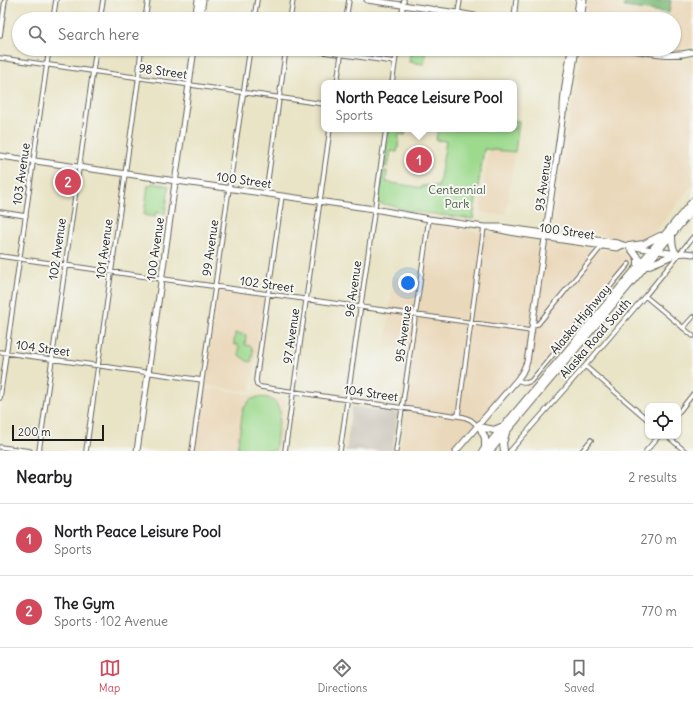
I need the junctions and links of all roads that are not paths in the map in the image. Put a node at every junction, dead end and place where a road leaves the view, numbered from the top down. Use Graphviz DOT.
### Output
graph roads {
  1 [pos="5,0"];
  2 [pos="56,0"];
  3 [pos="103,0"];
  4 [pos="148,0"];
  5 [pos="198,0"];
  6 [pos="203,0"];
  7 [pos="257,0"];
  8 [pos="293,0"];
  9 [pos="349,0"];
  10 [pos="367,0"];
  11 [pos="460,0"];
  12 [pos="516,0"];
  13 [pos="579,0"];
  14 [pos="584,0"];
  15 [pos="404,3"];
  16 [pos="54,12"];
  17 [pos="101,12"];
  18 [pos="146,12"];
  19 [pos="196,12"];
  20 [pos="201,12"];
  21 [pos="255,12"];
  22 [pos="291,12"];
  23 [pos="347,12"];
  24 [pos="453,12"];
  25 [pos="458,12"];
  26 [pos="515,12"];
  27 [pos="577,12"];
  28 [pos="582,12"];
  29 [pos="0,36"];
  30 [pos="693,52"];
  31 [pos="681,54"];
  32 [pos="48,56"];
  33 [pos="95,56"];
  34 [pos="140,56"];
  35 [pos="193,56"];
  36 [pos="249,56"];
  37 [pos="285,56"];
  38 [pos="341,56"];
  39 [pos="349,56"];
  40 [pos="396,56"];
  41 [pos="570,56"];
  42 [pos="575,56"];
  43 [pos="0,58"];
  44 [pos="395,62"];
  45 [pos="47,64"];
  46 [pos="93,71"];
  47 [pos="138,77"];
  48 [pos="337,80"];
  49 [pos="392,80"];
  50 [pos="189,84"];
  51 [pos="243,92"];
  52 [pos="280,98"];
  53 [pos="321,104"];
  54 [pos="563,114"];
  55 [pos="330,132"];
  56 [pos="386,132"];
  57 [pos="0,156"];
  58 [pos="34,160"];
  59 [pos="79,167"];
  60 [pos="125,174"];
  61 [pos="175,181"];
  62 [pos="229,188"];
  63 [pos="266,193"];
  64 [pos="282,196"];
  65 [pos="320,201"];
  66 [pos="693,201"];
  67 [pos="374,209"];
  68 [pos="693,209"];
  69 [pos="0,212"];
  70 [pos="26,216"];
  71 [pos="429,219"];
  72 [pos="484,226"];
  73 [pos="672,234"];
  74 [pos="546,235"];
  75 [pos="664,235"];
  76 [pos="693,237"];
  77 [pos="593,239"];
  78 [pos="575,242"];
  79 [pos="602,246"];
  80 [pos="626,246"];
  81 [pos="651,250"];
  82 [pos="658,251"];
  83 [pos="678,254"];
  84 [pos="693,254"];
  85 [pos="0,256"];
  86 [pos="20,259"];
  87 [pos="629,264"];
  88 [pos="65,266"];
  89 [pos="641,267"];
  90 [pos="111,272"];
  91 [pos="161,279"];
  92 [pos="215,287"];
  93 [pos="268,295"];
  94 [pos="645,296"];
  95 [pos="306,300"];
  96 [pos="361,307"];
  97 [pos="415,315"];
  98 [pos="693,317"];
  99 [pos="471,323"];
  100 [pos="532,325"];
  101 [pos="683,328"];
  102 [pos="531,331"];
  103 [pos="693,336"];
  104 [pos="0,352"];
  105 [pos="6,353"];
  106 [pos="52,359"];
  107 [pos="98,366"];
  108 [pos="585,366"];
  109 [pos="148,372"];
  110 [pos="202,380"];
  111 [pos="517,380"];
  112 [pos="294,392"];
  113 [pos="693,394"];
  114 [pos="0,398"];
  115 [pos="347,400"];
  116 [pos="403,408"];
  117 [pos="681,409"];
  118 [pos="458,416"];
  119 [pos="645,417"];
  120 [pos="479,426"];
  121 [pos="506,427"];
  122 [pos="499,432"];
  123 [pos="656,439"];
  124 [pos="671,439"];
  125 [pos="591,440"];
  126 [pos="498,441"];
  127 [pos="490,442"];
  128 [pos="0,447"];
  129 [pos="487,450"];
  130 [pos="30,451"];
  131 [pos="39,451"];
  132 [pos="86,451"];
  133 [pos="137,451"];
  134 [pos="192,451"];
  135 [pos="285,451"];
  136 [pos="340,451"];
  137 [pos="396,451"];
  138 [pos="456,451"];
  139 [pos="504,451"];
  140 [pos="510,451"];
  141 [pos="582,451"];
  142 [pos="646,451"];
  143 [pos="685,451"];
  1 -- 29 [label="street"];
  2 -- 16 [label="street"];
  3 -- 17 [label="street"];
  4 -- 18 [label="street"];
  5 -- 19 [label="main road"];
  6 -- 20 [label="main road"];
  7 -- 21 [label="street"];
  8 -- 22 [label="street"];
  9 -- 23 [label="street"];
  10 -- 15 [label="main road"];
  11 -- 25 [label="street"];
  12 -- 26 [label="street"];
  13 -- 27 [label="main road"];
  14 -- 28 [label="main road"];
  15 -- 24 [label="main road"];
  30 -- 31 [label="main road"];
  32 -- 45 [label="street, 103 Avenue"];
  33 -- 46 [label="street, 102 Avenue"];
  34 -- 47 [label="street, 101 Avenue"];
  35 -- 50 [label="main road, 100 Avenue"];
  36 -- 51 [label="street, 99 Avenue"];
  37 -- 52 [label="street"];
  38 -- 48 [label="street"];
  39 -- 44 [label="street"];
  40 -- 44 [label="street"];
  41 -- 54 [label="main road, 93 Avenue"];
  42 -- 54 [label="main road, 93 Avenue"];
  43 -- 45 [label="street, 98 Street"];
  44 -- 49 [label="street"];
  45 -- 46 [label="street, 98 Street"];
  45 -- 58 [label="street, 103 Avenue"];
  46 -- 47 [label="street, 98 Street"];
  46 -- 59 [label="street, 102 Avenue"];
  47 -- 50 [label="street, 98 Street"];
  47 -- 60 [label="street, 101 Avenue"];
  50 -- 51 [label="street, 98 Street"];
  50 -- 61 [label="main road, 100 Avenue"];
  51 -- 52 [label="street, 98 Street"];
  51 -- 62 [label="street, 99 Avenue"];
  52 -- 53 [label="street, 98 Street"];
  52 -- 63 [label="street"];
  54 -- 74 [label="main road, 93 Avenue"];
  55 -- 65 [label="street, 97 Avenue"];
  56 -- 67 [label="street, 96 Avenue"];
  57 -- 58 [label="main road, 100 Street"];
  58 -- 59 [label="main road, 100 Street"];
  58 -- 70 [label="street, 103 Avenue"];
  59 -- 60 [label="main road, 100 Street"];
  59 -- 88 [label="street, 102 Avenue"];
  60 -- 61 [label="main road, 100 Street"];
  60 -- 90 [label="street, 101 Avenue"];
  61 -- 62 [label="main road, 100 Street"];
  61 -- 91 [label="main road, 100 Avenue"];
  62 -- 63 [label="main road, 100 Street"];
  62 -- 92 [label="street, 99 Avenue"];
  63 -- 64 [label="main road, 100 Street"];
  64 -- 65 [label="main road, 100 Street"];
  64 -- 93 [label="street"];
  65 -- 67 [label="main road, 100 Street"];
  65 -- 95 [label="street, 97 Avenue"];
  66 -- 75 [label="highway, Alaska Highway"];
  67 -- 71 [label="main road, 100 Street"];
  67 -- 96 [label="street, 96 Avenue"];
  68 -- 73 [label="highway, Alaska Highway"];
  69 -- 70 [label="street"];
  70 -- 86 [label="street, 103 Avenue"];
  71 -- 72 [label="main road, 100 Street"];
  71 -- 97 [label="street, 95 Avenue"];
  72 -- 74 [label="main road, 100 Street"];
  72 -- 99 [label="street"];
  73 -- 82 [label="highway, Alaska Highway"];
  73 -- 83 [label="highway"];
  74 -- 77 [label="main road, 100 Street"];
  74 -- 78 [label="main road, 100 Street"];
  74 -- 100 [label="main road, 93 Avenue"];
  75 -- 80 [label="highway"];
  75 -- 81 [label="highway, Alaska Highway"];
  76 -- 83 [label="street, Alaska Road South"];
  77 -- 78 [label="main road"];
  77 -- 80 [label="main road, 100 Street"];
  78 -- 79 [label="main road, 100 Street"];
  79 -- 80 [label="main road, 100 Street"];
  79 -- 100 [label="street"];
  80 -- 81 [label="main road, 100 Street"];
  80 -- 89 [label="highway"];
  81 -- 82 [label="main road, 100 Street"];
  81 -- 89 [label="highway, Alaska Highway"];
  82 -- 83 [label="main road, 100 Street"];
  82 -- 89 [label="highway, Alaska Highway"];
  83 -- 84 [label="main road, 100 Street"];
  83 -- 89 [label="highway"];
  83 -- 94 [label="street, Alaska Road South"];
  85 -- 86 [label="street, 102 Street"];
  86 -- 88 [label="street, 102 Street"];
  86 -- 105 [label="street, 103 Avenue"];
  87 -- 111 [label="street"];
  88 -- 90 [label="street, 102 Street"];
  88 -- 106 [label="street, 102 Avenue"];
  89 -- 121 [label="highway, Alaska Highway"];
  90 -- 91 [label="street, 102 Street"];
  90 -- 107 [label="street, 101 Avenue"];
  91 -- 92 [label="street, 102 Street"];
  91 -- 109 [label="main road, 100 Avenue"];
  92 -- 93 [label="street, 102 Street"];
  92 -- 110 [label="street, 99 Avenue"];
  93 -- 95 [label="street, 102 Street"];
  93 -- 112 [label="street, 104 Street"];
  94 -- 101 [label="street"];
  94 -- 108 [label="street, Alaska Road South"];
  95 -- 96 [label="street, 102 Street"];
  95 -- 112 [label="street, 97 Avenue"];
  96 -- 97 [label="street, 102 Street"];
  96 -- 115 [label="street, 96 Avenue"];
  97 -- 99 [label="street, 102 Street"];
  97 -- 116 [label="street, 95 Avenue"];
  98 -- 101 [label="street"];
  99 -- 102 [label="street, 102 Street"];
  99 -- 118 [label="street"];
  100 -- 102 [label="main road, 93 Avenue"];
  101 -- 103 [label="street"];
  102 -- 111 [label="main road, 93 Avenue"];
  104 -- 105 [label="street, 104 Street"];
  105 -- 106 [label="street, 104 Street"];
  105 -- 114 [label="street, 103 Avenue"];
  106 -- 107 [label="street, 104 Street"];
  106 -- 131 [label="street, 102 Avenue"];
  107 -- 109 [label="street, 104 Street"];
  107 -- 132 [label="street, 101 Avenue"];
  108 -- 119 [label="street"];
  108 -- 140 [label="street, Alaska Road South"];
  109 -- 110 [label="street, 104 Street"];
  109 -- 133 [label="main road, 100 Avenue"];
  110 -- 134 [label="street, 99 Avenue"];
  111 -- 120 [label="main road, 93 Avenue"];
  112 -- 115 [label="street, 104 Street"];
  112 -- 135 [label="street, 97 Avenue"];
  113 -- 117 [label="street"];
  115 -- 116 [label="street, 104 Street"];
  115 -- 136 [label="street, 96 Avenue"];
  116 -- 118 [label="street, 104 Street"];
  116 -- 137 [label="street, 95 Avenue"];
  118 -- 120 [label="street, 104 Street"];
  120 -- 121 [label="highway"];
  120 -- 127 [label="highway"];
  120 -- 129 [label="highway"];
  120 -- 138 [label="main road, 93 Avenue"];
  121 -- 122 [label="highway, Alaska Highway"];
  121 -- 126 [label="highway, Alaska Highway"];
  121 -- 139 [label="highway"];
  122 -- 126 [label="highway"];
  122 -- 127 [label="highway, Alaska Highway"];
  123 -- 142 [label="street"];
  124 -- 143 [label="street"];
  125 -- 141 [label="street"];
  126 -- 129 [label="highway, Alaska Highway"];
  126 -- 139 [label="highway"];
  127 -- 129 [label="highway, Alaska Highway"];
  128 -- 130 [label="street"];
}
